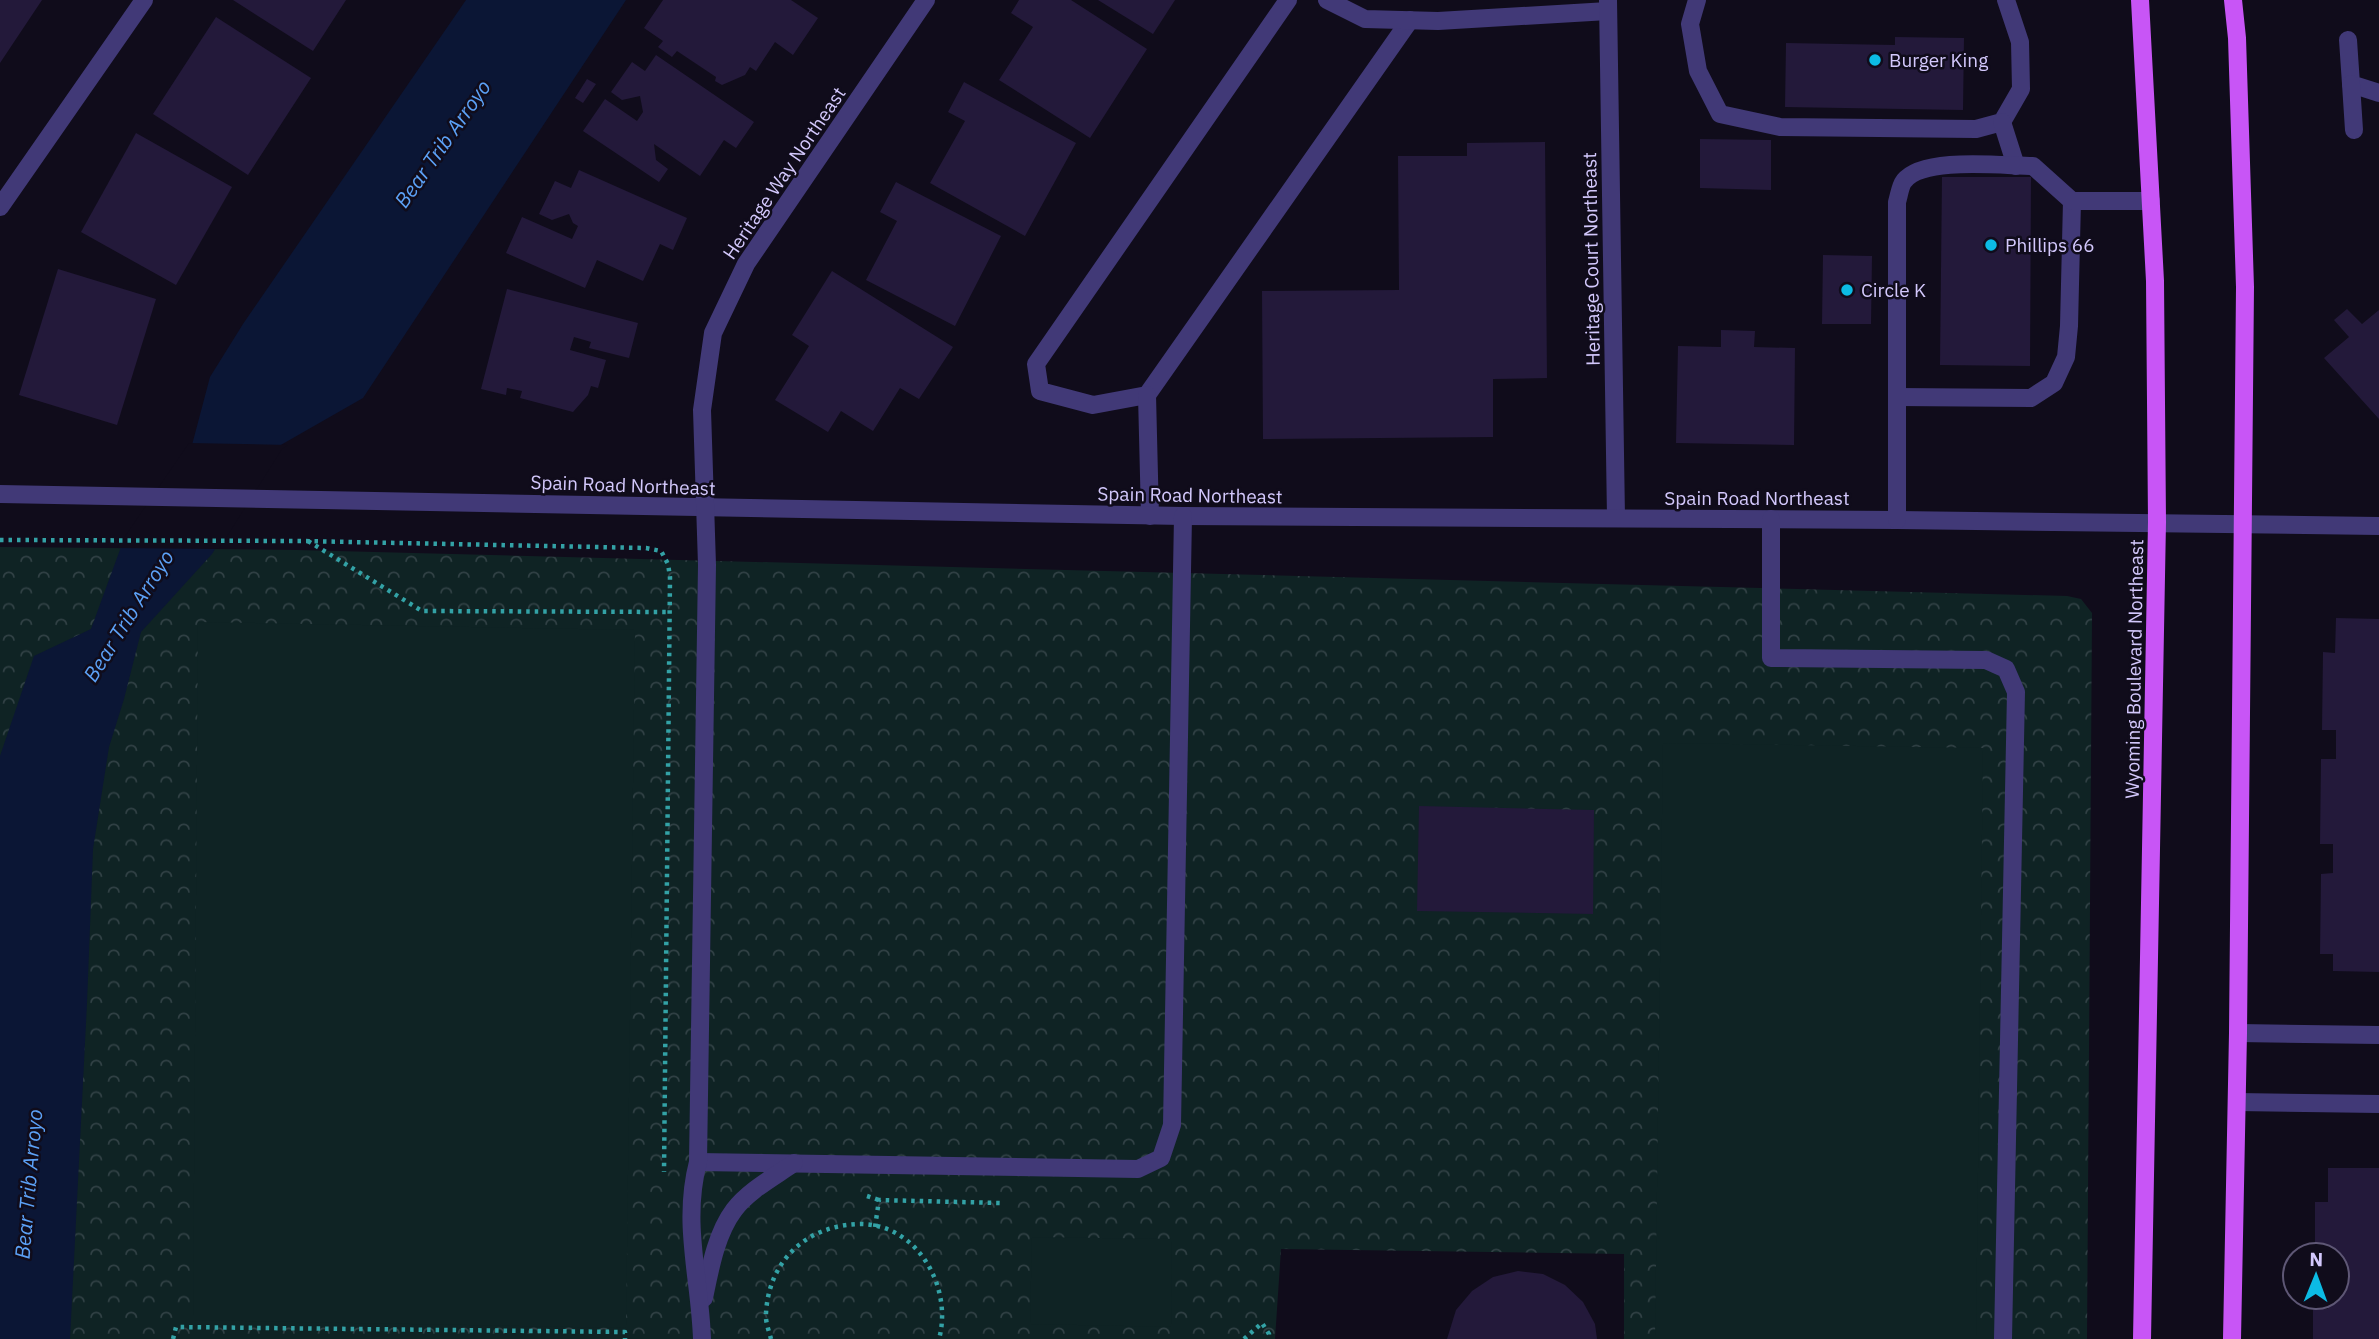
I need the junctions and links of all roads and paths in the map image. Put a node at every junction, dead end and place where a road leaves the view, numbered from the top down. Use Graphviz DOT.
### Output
graph roads {
  1 [pos="144,0"];
  2 [pos="926,0"];
  3 [pos="1288,0"];
  4 [pos="1327,0"];
  5 [pos="1697,0"];
  6 [pos="2006,0"];
  7 [pos="2140,0"];
  8 [pos="2233,0"];
  9 [pos="1608,5"];
  10 [pos="1410,20"];
  11 [pos="2348,40"];
  12 [pos="2351,84"];
  13 [pos="2379,93"];
  14 [pos="2002,122"];
  15 [pos="2354,130"];
  16 [pos="2016,166"];
  17 [pos="2072,201"];
  18 [pos="2151,201"];
  19 [pos="0,207"];
  20 [pos="1147,395"];
  21 [pos="1896,397"];
  22 [pos="8,494"];
  23 [pos="706,509"];
  24 [pos="1150,516"];
  25 [pos="1183,516"];
  26 [pos="1616,517"];
  27 [pos="1772,519"];
  28 [pos="1897,520"];
  29 [pos="2157,522"];
  30 [pos="2244,525"];
  31 [pos="2379,526"];
  32 [pos="0,540"];
  33 [pos="308,541"];
  34 [pos="670,612"];
  35 [pos="2238,1032"];
  36 [pos="2379,1035"];
  37 [pos="2237,1102"];
  38 [pos="2379,1104"];
  39 [pos="698,1162"];
  40 [pos="794,1163"];
  41 [pos="664,1184"];
  42 [pos="854,1192"];
  43 [pos="879,1200"];
  44 [pos="1000,1203"];
  45 [pos="875,1227"];
  46 [pos="701,1312"];
  47 [pos="939,1337"];
  48 [pos="173,1339"];
  49 [pos="625,1339"];
  50 [pos="702,1339"];
  51 [pos="771,1339"];
  52 [pos="946,1339"];
  53 [pos="1244,1339"];
  54 [pos="1269,1339"];
  55 [pos="2003,1339"];
  56 [pos="2141,1339"];
  57 [pos="2232,1339"];
  1 -- 19 [label="street"];
  2 -- 23 [label="street, Heritage Way Northeast"];
  3 -- 20 [label="street"];
  4 -- 10 [label="street"];
  5 -- 14 [label="street"];
  6 -- 14 [label="street"];
  7 -- 18 [label="main road, Wyoming Boulevard Northeast"];
  8 -- 30 [label="main road"];
  9 -- 10 [label="street"];
  9 -- 26 [label="street, Heritage Court Northeast"];
  10 -- 20 [label="street"];
  11 -- 12 [label="street"];
  12 -- 13 [label="street"];
  12 -- 15 [label="street"];
  14 -- 16 [label="street"];
  16 -- 17 [label="street"];
  16 -- 21 [label="street"];
  17 -- 18 [label="street"];
  17 -- 21 [label="street"];
  18 -- 29 [label="main road, Wyoming Boulevard Northeast"];
  20 -- 24 [label="street"];
  21 -- 28 [label="street"];
  22 -- 23 [label="street, Spain Road Northeast"];
  23 -- 24 [label="street, Spain Road Northeast"];
  23 -- 39 [label="street, Heritage Way Northeast"];
  24 -- 25 [label="street, Spain Road Northeast"];
  25 -- 26 [label="street, Spain Road Northeast"];
  25 -- 40 [label="street"];
  26 -- 27 [label="street, Spain Road Northeast"];
  27 -- 28 [label="street, Spain Road Northeast"];
  27 -- 55 [label="street"];
  28 -- 29 [label="street, Spain Road Northeast"];
  29 -- 30 [label="street, Spain Road Northeast"];
  29 -- 56 [label="main road, Wyoming Boulevard Northeast"];
  30 -- 31 [label="street, Spain Road Northeast"];
  30 -- 35 [label="main road"];
  32 -- 33 [label="path"];
  33 -- 34 [label="path"];
  33 -- 34 [label="path"];
  34 -- 41 [label="path"];
  35 -- 36 [label="street"];
  35 -- 37 [label="main road"];
  37 -- 38 [label="street"];
  37 -- 57 [label="main road"];
  39 -- 40 [label="street"];
  39 -- 46 [label="street, Heritage Way Northeast"];
  40 -- 46 [label="street"];
  42 -- 43 [label="path"];
  43 -- 44 [label="path"];
  43 -- 45 [label="path"];
  45 -- 47 [label="path"];
  45 -- 51 [label="path"];
  46 -- 50 [label="street"];
  47 -- 52 [label="path"];
  48 -- 49 [label="path"];
  53 -- 54 [label="path"];
}
